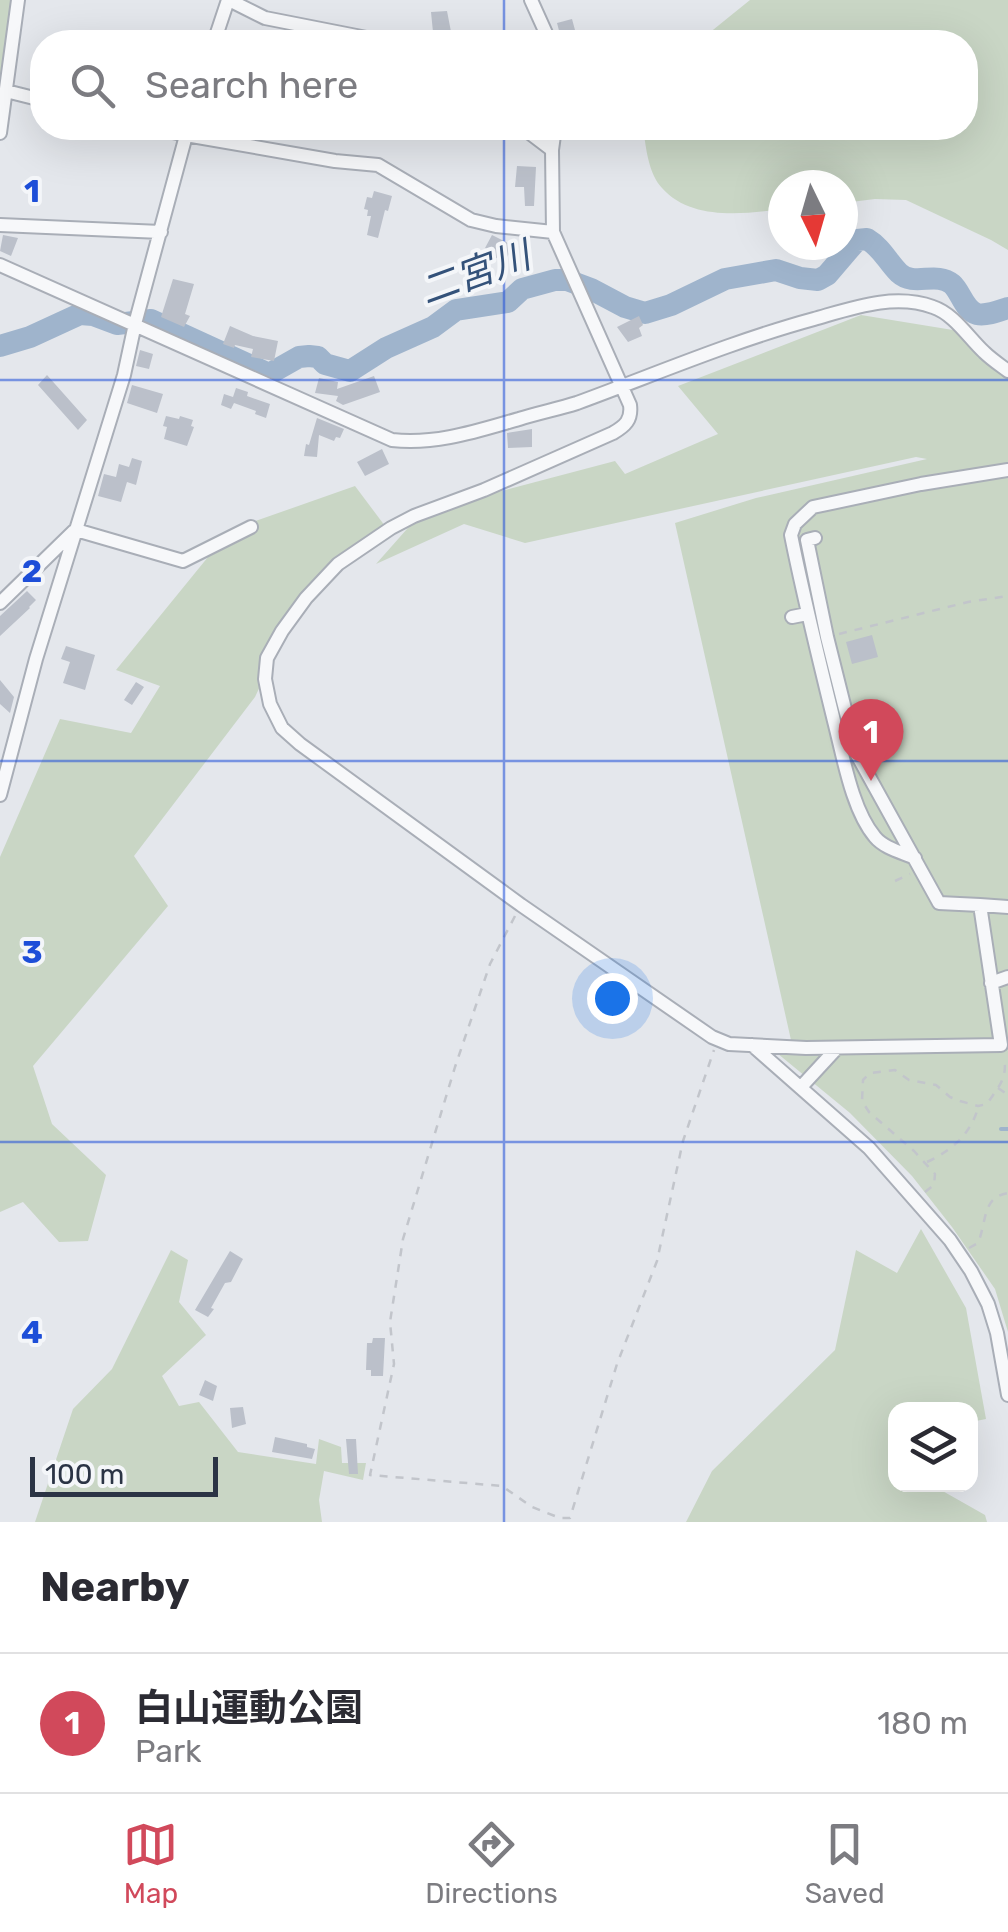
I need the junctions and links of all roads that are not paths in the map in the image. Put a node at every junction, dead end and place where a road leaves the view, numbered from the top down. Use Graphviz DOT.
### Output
graph roads {
  1 [pos="18,0"];
  2 [pos="228,0"];
  3 [pos="531,0"];
  4 [pos="218,30"];
  5 [pos="326,30"];
  6 [pos="545,30"];
  7 [pos="6,91"];
  8 [pos="30,97"];
  9 [pos="0,133"];
  10 [pos="185,140"];
  11 [pos="232,140"];
  12 [pos="539,140"];
  13 [pos="553,140"];
  14 [pos="552,150"];
  15 [pos="0,225"];
  16 [pos="161,232"];
  17 [pos="553,232"];
  18 [pos="0,265"];
  19 [pos="135,324"];
  20 [pos="1008,370"];
  21 [pos="620,386"];
  22 [pos="1008,470"];
  23 [pos="251,526"];
  24 [pos="76,530"];
  25 [pos="815,538"];
  26 [pos="0,603"];
  27 [pos="807,614"];
  28 [pos="792,618"];
  29 [pos="0,795"];
  30 [pos="915,858"];
  31 [pos="980,904"];
  32 [pos="1008,907"];
  33 [pos="1008,977"];
  34 [pos="991,983"];
  35 [pos="1005,1044"];
  36 [pos="752,1046"];
  37 [pos="836,1048"];
  38 [pos="801,1087"];
  39 [pos="1008,1395"];
  1 -- 7 [label="street"];
  2 -- 4 [label="street"];
  2 -- 5 [label="street"];
  3 -- 6 [label="street"];
  7 -- 8 [label="street"];
  7 -- 9 [label="street"];
  10 -- 16 [label="street"];
  11 -- 17 [label="street"];
  12 -- 14 [label="street"];
  13 -- 14 [label="street"];
  14 -- 17 [label="street"];
  15 -- 16 [label="street"];
  16 -- 19 [label="street"];
  17 -- 21 [label="street"];
  18 -- 19 [label="street"];
  19 -- 21 [label="street"];
  19 -- 24 [label="street"];
  20 -- 21 [label="street"];
  21 -- 36 [label="street"];
  22 -- 27 [label="street"];
  23 -- 24 [label="street"];
  24 -- 26 [label="street"];
  24 -- 29 [label="street"];
  25 -- 30 [label="street"];
  27 -- 28 [label="street"];
  27 -- 30 [label="street"];
  30 -- 31 [label="street"];
  31 -- 32 [label="street"];
  31 -- 34 [label="street"];
  33 -- 34 [label="street"];
  34 -- 35 [label="street"];
  35 -- 37 [label="street"];
  36 -- 37 [label="street"];
  36 -- 38 [label="street"];
  37 -- 38 [label="street"];
  38 -- 39 [label="street"];
}
